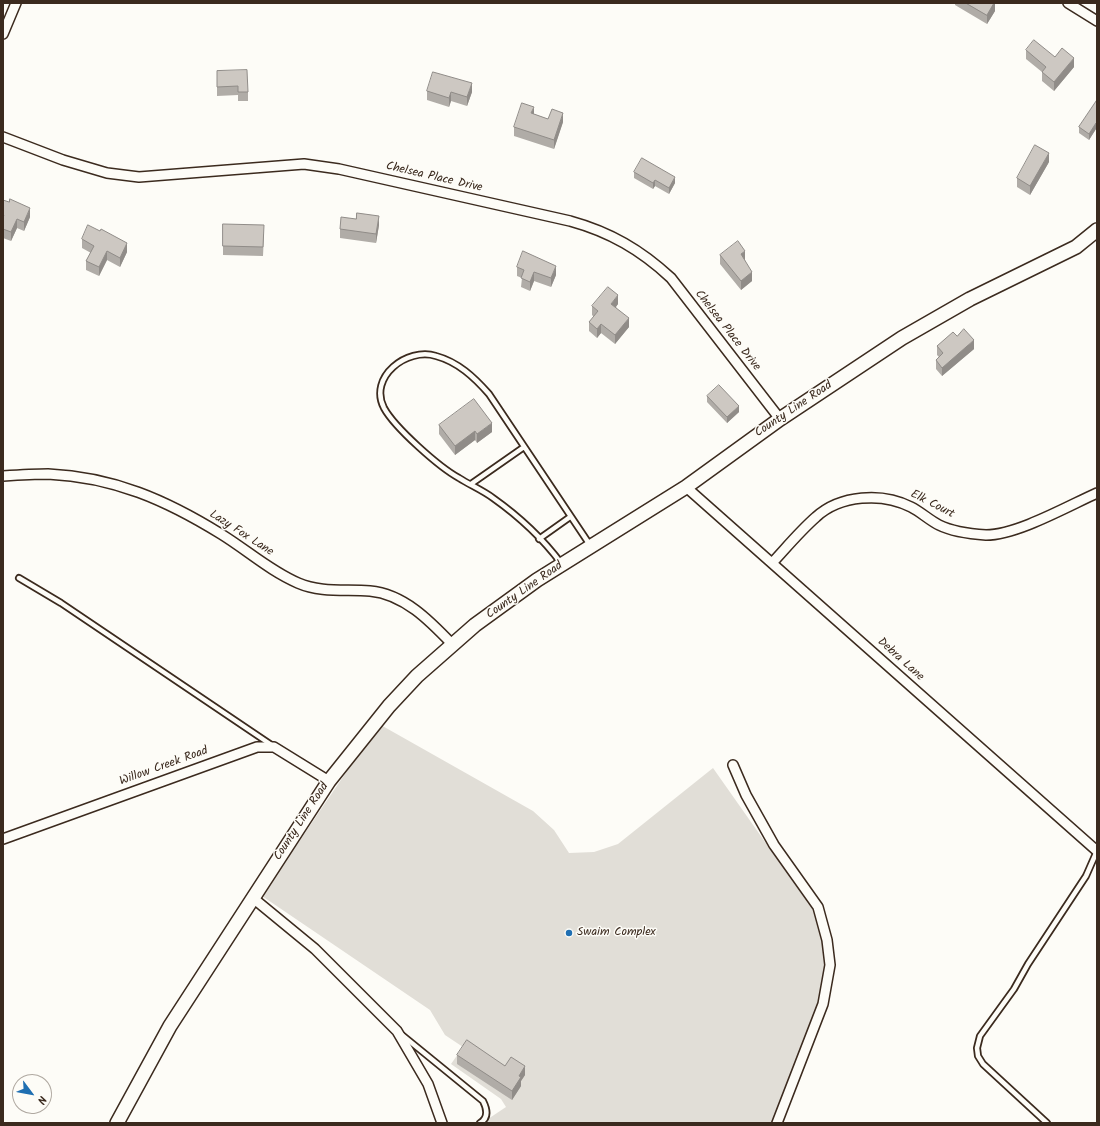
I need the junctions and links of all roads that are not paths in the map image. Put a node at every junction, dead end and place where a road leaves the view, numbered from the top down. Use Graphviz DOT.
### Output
graph roads {
  1 [pos="16,3"];
  2 [pos="1068,3"];
  3 [pos="1097,21"];
  4 [pos="3,34"];
  5 [pos="3,137"];
  6 [pos="1097,230"];
  7 [pos="780,419"];
  8 [pos="524,447"];
  9 [pos="3,476"];
  10 [pos="470,484"];
  11 [pos="686,487"];
  12 [pos="1096,496"];
  13 [pos="570,517"];
  14 [pos="539,539"];
  15 [pos="591,547"];
  16 [pos="772,563"];
  17 [pos="562,565"];
  18 [pos="19,578"];
  19 [pos="452,644"];
  20 [pos="274,747"];
  21 [pos="733,765"];
  22 [pos="329,781"];
  23 [pos="3,839"];
  24 [pos="1097,852"];
  25 [pos="253,898"];
  26 [pos="397,1031"];
  27 [pos="117,1123"];
  28 [pos="442,1123"];
  29 [pos="480,1123"];
  30 [pos="777,1123"];
  31 [pos="1047,1123"];
  1 -- 4 [label="street"];
  2 -- 3 [label="street"];
  5 -- 7 [label="street, Chelsea Place Drive"];
  6 -- 7 [label="street, County Line Road"];
  7 -- 11 [label="street, County Line Road"];
  8 -- 10 [label="lane"];
  8 -- 10 [label="lane"];
  8 -- 13 [label="lane"];
  9 -- 19 [label="street, Lazy Fox Lane"];
  10 -- 14 [label="lane"];
  11 -- 15 [label="street, County Line Road"];
  11 -- 16 [label="street, Debra Lane"];
  12 -- 16 [label="street, Elk Court"];
  13 -- 14 [label="lane"];
  13 -- 15 [label="lane"];
  14 -- 17 [label="lane"];
  15 -- 17 [label="street, County Line Road"];
  16 -- 24 [label="street, Debra Lane"];
  17 -- 19 [label="street, County Line Road"];
  18 -- 20 [label="lane"];
  19 -- 22 [label="street, County Line Road"];
  20 -- 22 [label="street"];
  20 -- 23 [label="street, Willow Creek Road"];
  21 -- 30 [label="street"];
  22 -- 25 [label="street, County Line Road"];
  24 -- 31 [label="lane"];
  25 -- 26 [label="street"];
  25 -- 27 [label="street, County Line Road"];
  26 -- 28 [label="street"];
  26 -- 29 [label="lane"];
}
